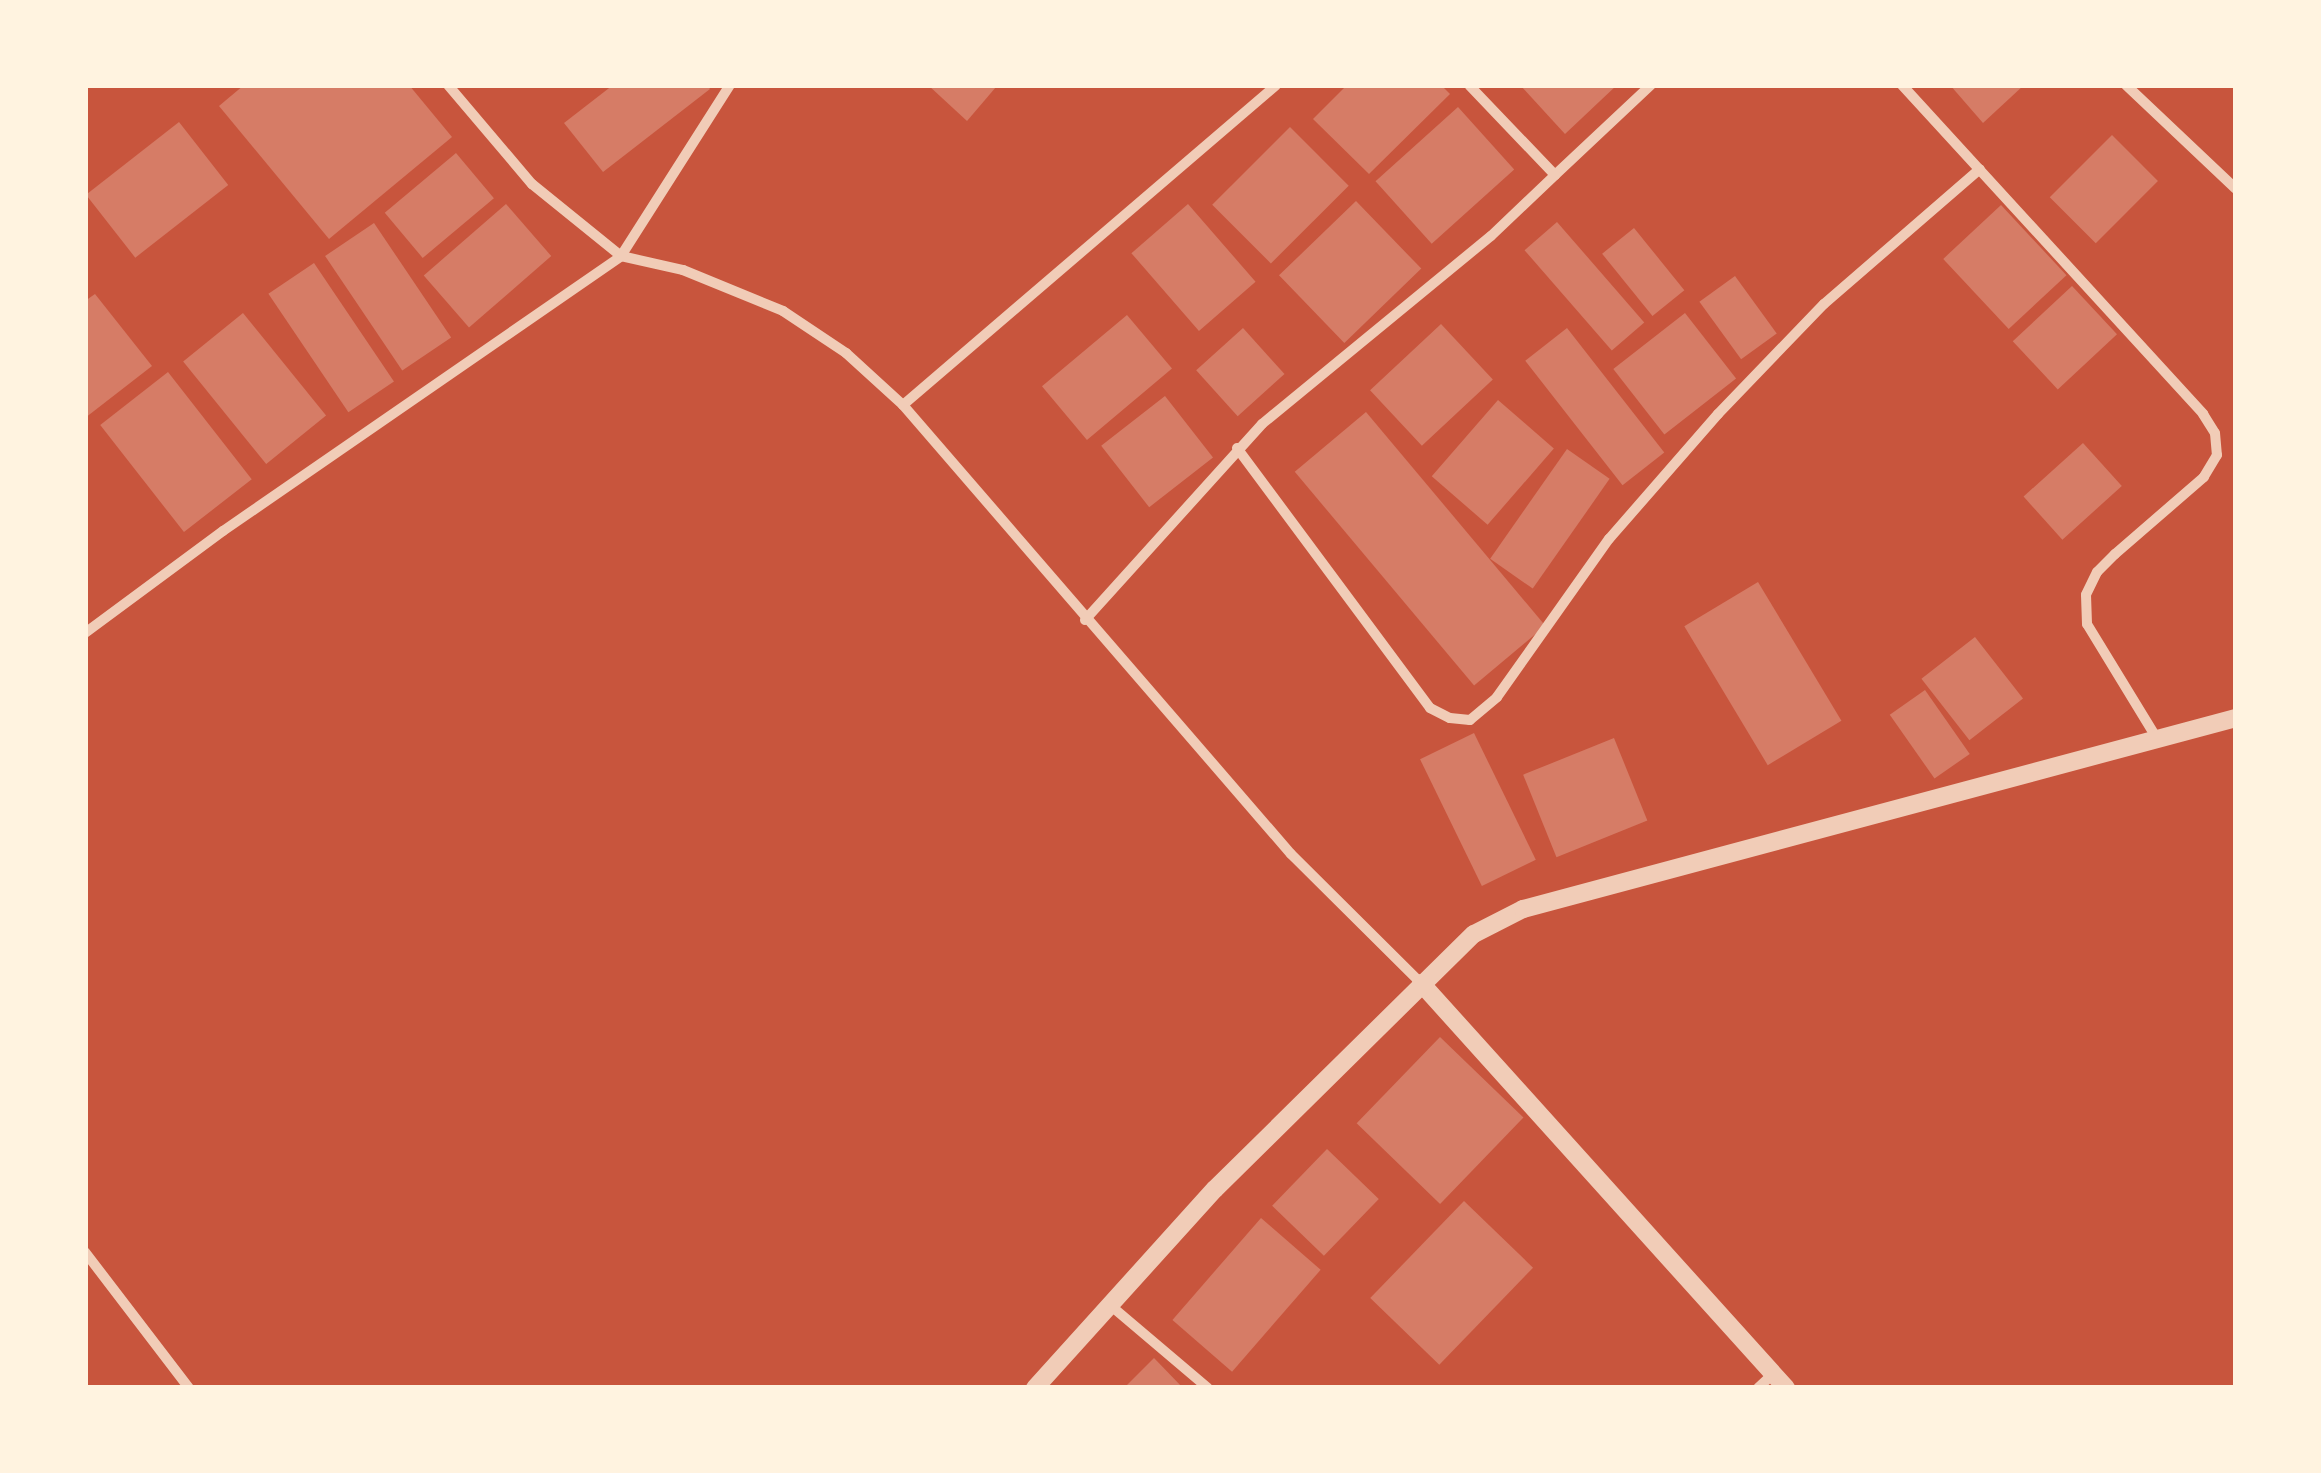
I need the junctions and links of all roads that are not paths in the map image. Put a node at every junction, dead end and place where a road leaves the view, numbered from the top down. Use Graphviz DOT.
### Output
graph roads {
  1 [pos="448,85"];
  2 [pos="730,85"];
  3 [pos="1276,85"];
  4 [pos="1470,85"];
  5 [pos="1651,85"];
  6 [pos="1902,85"];
  7 [pos="2126,85"];
  8 [pos="1980,170"];
  9 [pos="1555,175"];
  10 [pos="2236,189"];
  11 [pos="621,256"];
  12 [pos="904,405"];
  13 [pos="1237,448"];
  14 [pos="1084,620"];
  15 [pos="85,633"];
  16 [pos="2236,718"];
  17 [pos="2156,736"];
  18 [pos="1421,983"];
  19 [pos="85,1252"];
  20 [pos="1110,1305"];
  21 [pos="1780,1381"];
  22 [pos="189,1388"];
  23 [pos="1035,1388"];
  24 [pos="1208,1388"];
  25 [pos="1758,1388"];
  1 -- 11 [label="street"];
  2 -- 11 [label="street"];
  3 -- 12 [label="street"];
  4 -- 9 [label="street"];
  5 -- 9 [label="street"];
  6 -- 8 [label="street"];
  7 -- 10 [label="street"];
  8 -- 13 [label="street"];
  8 -- 17 [label="street"];
  9 -- 13 [label="street"];
  11 -- 12 [label="street"];
  11 -- 15 [label="street"];
  12 -- 14 [label="street"];
  13 -- 14 [label="street"];
  14 -- 18 [label="street"];
  16 -- 17 [label="street"];
  17 -- 18 [label="street"];
  18 -- 20 [label="street"];
  18 -- 21 [label="street"];
  19 -- 22 [label="street"];
  20 -- 23 [label="street"];
  20 -- 24 [label="street"];
  21 -- 25 [label="street"];
}
